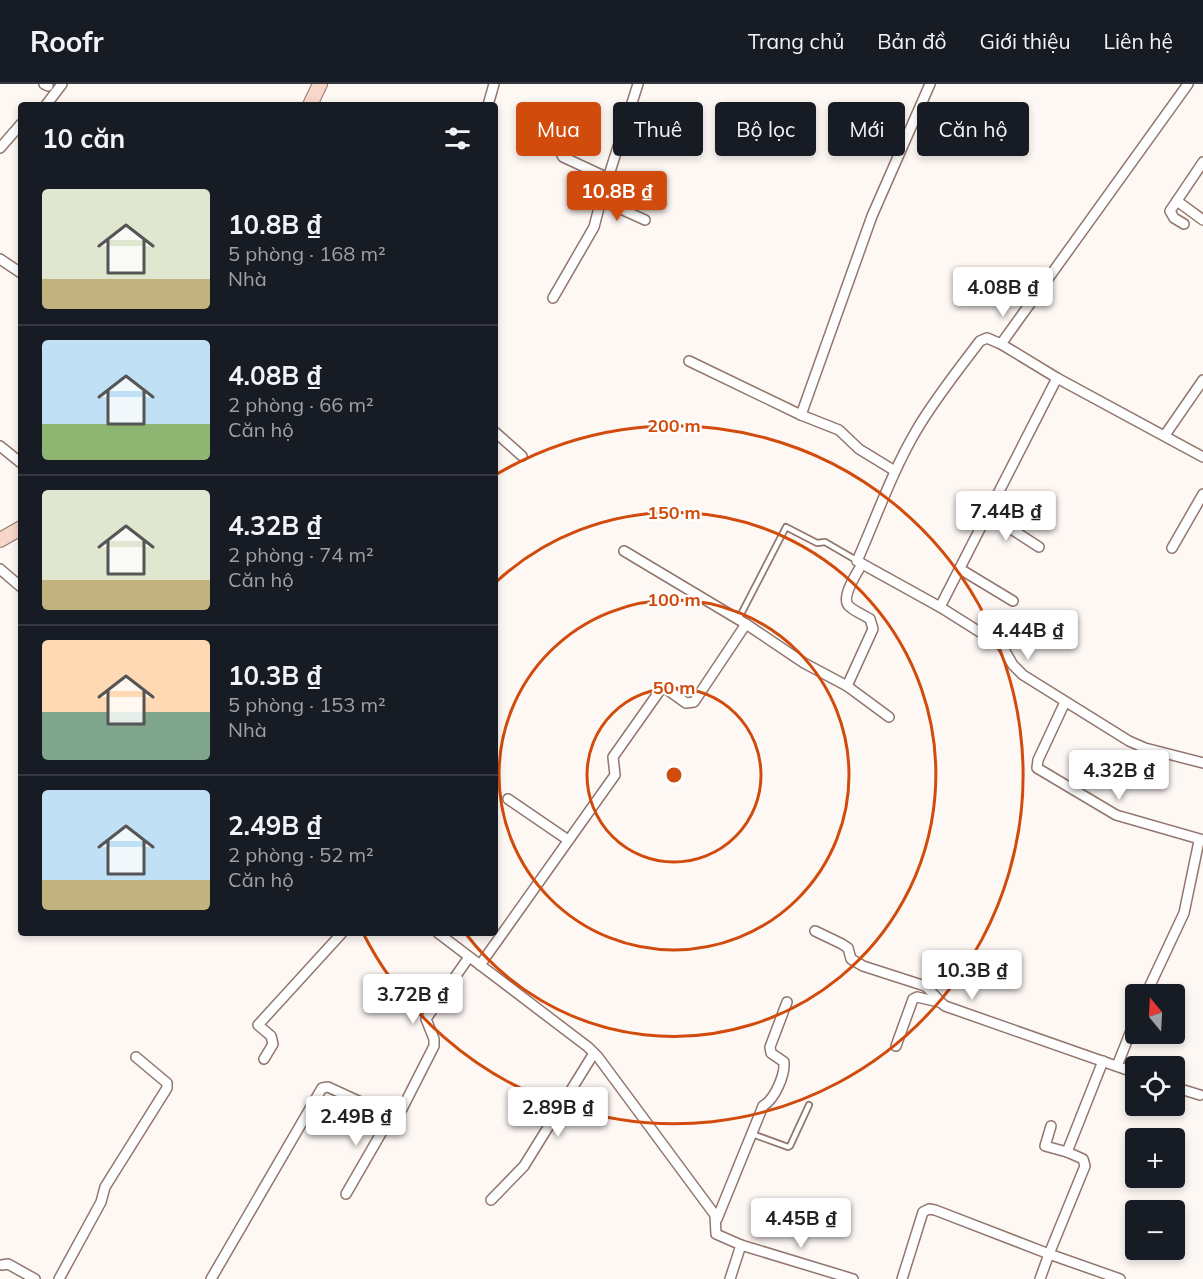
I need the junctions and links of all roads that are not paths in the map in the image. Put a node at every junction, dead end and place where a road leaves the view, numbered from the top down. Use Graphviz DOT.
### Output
graph roads {
  1 [pos="62,84"];
  2 [pos="320,84"];
  3 [pos="494,84"];
  4 [pos="638,84"];
  5 [pos="930,84"];
  6 [pos="1188,84"];
  7 [pos="47,85"];
  8 [pos="53,96"];
  9 [pos="48,102"];
  10 [pos="311,102"];
  11 [pos="489,102"];
  12 [pos="18,127"];
  13 [pos="0,148"];
  14 [pos="562,156"];
  15 [pos="1203,162"];
  16 [pos="608,178"];
  17 [pos="601,200"];
  18 [pos="1177,201"];
  19 [pos="645,220"];
  20 [pos="1203,220"];
  21 [pos="1184,224"];
  22 [pos="0,259"];
  23 [pos="18,271"];
  24 [pos="553,298"];
  25 [pos="1001,344"];
  26 [pos="689,361"];
  27 [pos="1057,378"];
  28 [pos="1203,380"];
  29 [pos="801,415"];
  30 [pos="498,435"];
  31 [pos="1165,435"];
  32 [pos="0,446"];
  33 [pos="522,456"];
  34 [pos="1203,457"];
  35 [pos="18,461"];
  36 [pos="895,471"];
  37 [pos="1203,494"];
  38 [pos="988,514"];
  39 [pos="18,530"];
  40 [pos="0,540"];
  41 [pos="1039,547"];
  42 [pos="1172,549"];
  43 [pos="624,551"];
  44 [pos="860,562"];
  45 [pos="0,569"];
  46 [pos="960,569"];
  47 [pos="18,584"];
  48 [pos="1013,601"];
  49 [pos="940,607"];
  50 [pos="742,622"];
  51 [pos="847,686"];
  52 [pos="1065,702"];
  53 [pos="889,717"];
  54 [pos="1203,763"];
  55 [pos="508,799"];
  56 [pos="568,840"];
  57 [pos="1201,841"];
  58 [pos="815,931"];
  59 [pos="339,936"];
  60 [pos="442,936"];
  61 [pos="469,957"];
  62 [pos="480,965"];
  63 [pos="1151,984"];
  64 [pos="787,1002"];
  65 [pos="939,1002"];
  66 [pos="1126,1044"];
  67 [pos="896,1046"];
  68 [pos="594,1053"];
  69 [pos="136,1057"];
  70 [pos="264,1059"];
  71 [pos="1103,1061"];
  72 [pos="1117,1066"];
  73 [pos="1125,1069"];
  74 [pos="1185,1090"];
  75 [pos="1200,1095"];
  76 [pos="809,1105"];
  77 [pos="391,1116"];
  78 [pos="1051,1126"];
  79 [pos="752,1134"];
  80 [pos="1067,1152"];
  81 [pos="346,1194"];
  82 [pos="492,1200"];
  83 [pos="717,1219"];
  84 [pos="741,1245"];
  85 [pos="1049,1254"];
  86 [pos="2,1265"];
  87 [pos="35,1279"];
  88 [pos="59,1279"];
  89 [pos="211,1279"];
  90 [pos="730,1279"];
  91 [pos="853,1279"];
  92 [pos="902,1279"];
  93 [pos="1040,1279"];
  94 [pos="1120,1279"];
  1 -- 8 [label="street"];
  2 -- 10 [label="main road"];
  3 -- 11 [label="street"];
  4 -- 16 [label="street"];
  5 -- 29 [label="street"];
  6 -- 25 [label="street"];
  7 -- 8 [label="street"];
  8 -- 9 [label="street"];
  12 -- 13 [label="street"];
  14 -- 16 [label="street"];
  15 -- 18 [label="street"];
  16 -- 17 [label="street"];
  17 -- 19 [label="street"];
  17 -- 24 [label="street"];
  18 -- 20 [label="street"];
  18 -- 21 [label="street"];
  22 -- 23 [label="street"];
  25 -- 27 [label="street"];
  25 -- 36 [label="street"];
  26 -- 29 [label="street"];
  27 -- 31 [label="street"];
  27 -- 38 [label="street"];
  28 -- 31 [label="street"];
  29 -- 36 [label="street"];
  30 -- 33 [label="street"];
  31 -- 34 [label="street"];
  32 -- 35 [label="street"];
  36 -- 44 [label="street"];
  37 -- 42 [label="street"];
  38 -- 41 [label="street"];
  38 -- 46 [label="street"];
  39 -- 40 [label="main road"];
  43 -- 50 [label="street"];
  44 -- 49 [label="street"];
  44 -- 50 [label="lane"];
  44 -- 51 [label="street"];
  45 -- 47 [label="street"];
  46 -- 48 [label="street"];
  46 -- 49 [label="street"];
  49 -- 52 [label="street"];
  50 -- 51 [label="street"];
  50 -- 56 [label="street"];
  51 -- 53 [label="street"];
  52 -- 54 [label="street"];
  52 -- 57 [label="street"];
  55 -- 56 [label="street"];
  56 -- 62 [label="street"];
  57 -- 63 [label="street"];
  58 -- 65 [label="street"];
  59 -- 70 [label="street"];
  60 -- 61 [label="street"];
  61 -- 62 [label="street"];
  61 -- 77 [label="street"];
  62 -- 68 [label="street"];
  64 -- 79 [label="street"];
  65 -- 67 [label="street"];
  65 -- 71 [label="street"];
  66 -- 72 [label="street"];
  68 -- 82 [label="street"];
  68 -- 83 [label="street"];
  69 -- 88 [label="street"];
  71 -- 72 [label="street"];
  71 -- 80 [label="street"];
  72 -- 73 [label="street"];
  74 -- 75 [label="street"];
  76 -- 79 [label="lane"];
  77 -- 81 [label="street"];
  77 -- 89 [label="street"];
  78 -- 80 [label="street"];
  79 -- 83 [label="street"];
  80 -- 85 [label="street"];
  83 -- 84 [label="street"];
  84 -- 90 [label="street"];
  84 -- 91 [label="street"];
  85 -- 92 [label="street"];
  85 -- 93 [label="street"];
  85 -- 94 [label="street"];
  86 -- 87 [label="street"];
}
